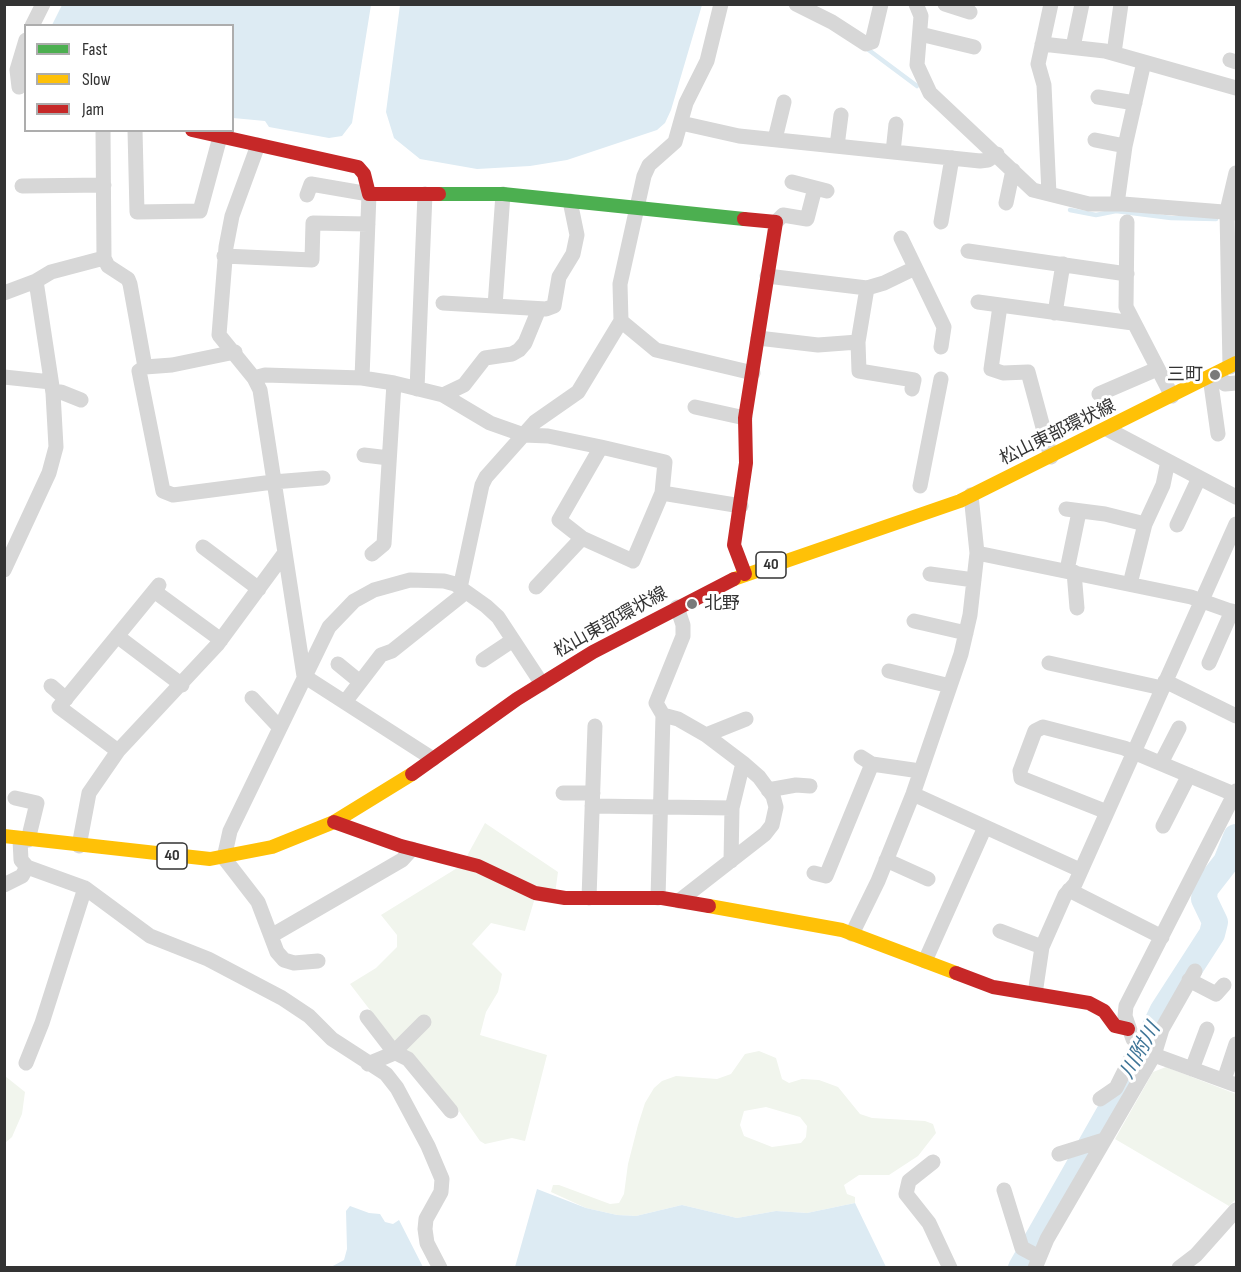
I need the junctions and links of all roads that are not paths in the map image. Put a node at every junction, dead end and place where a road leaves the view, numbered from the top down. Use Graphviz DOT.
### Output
graph roads {
  1 [pos="43,4"];
  2 [pos="721,4"];
  3 [pos="796,4"];
  4 [pos="881,4"];
  5 [pos="916,4"];
  6 [pos="945,4"];
  7 [pos="1051,4"];
  8 [pos="1082,4"];
  9 [pos="1121,4"];
  10 [pos="970,12"];
  11 [pos="34,24"];
  12 [pos="920,33"];
  13 [pos="1042,44"];
  14 [pos="24,47"];
  15 [pos="1074,47"];
  16 [pos="974,48"];
  17 [pos="1114,53"];
  18 [pos="1144,62"];
  19 [pos="16,86"];
  20 [pos="1236,88"];
  21 [pos="1098,97"];
  22 [pos="784,102"];
  23 [pos="1135,104"];
  24 [pos="842,116"];
  25 [pos="681,123"];
  26 [pos="896,124"];
  27 [pos="103,132"];
  28 [pos="135,132"];
  29 [pos="200,132"];
  30 [pos="220,137"];
  31 [pos="775,140"];
  32 [pos="1095,140"];
  33 [pos="258,145"];
  34 [pos="837,146"];
  35 [pos="1125,146"];
  36 [pos="893,152"];
  37 [pos="996,154"];
  38 [pos="952,158"];
  39 [pos="1013,170"];
  40 [pos="1236,173"];
  41 [pos="792,182"];
  42 [pos="104,185"];
  43 [pos="22,186"];
  44 [pos="369,194"];
  45 [pos="425,194"];
  46 [pos="503,194"];
  47 [pos="1049,194"];
  48 [pos="308,195"];
  49 [pos="570,201"];
  50 [pos="1005,203"];
  51 [pos="1118,204"];
  52 [pos="637,207"];
  53 [pos="1232,212"];
  54 [pos="776,222"];
  55 [pos="941,222"];
  56 [pos="1127,222"];
  57 [pos="368,224"];
  58 [pos="901,238"];
  59 [pos="968,251"];
  60 [pos="224,256"];
  61 [pos="1232,256"];
  62 [pos="104,258"];
  63 [pos="1062,264"];
  64 [pos="915,268"];
  65 [pos="1127,274"];
  66 [pos="767,276"];
  67 [pos="36,281"];
  68 [pos="867,288"];
  69 [pos="5,290"];
  70 [pos="978,302"];
  71 [pos="443,303"];
  72 [pos="495,306"];
  73 [pos="1000,306"];
  74 [pos="539,309"];
  75 [pos="1055,313"];
  76 [pos="621,321"];
  77 [pos="1133,323"];
  78 [pos="758,338"];
  79 [pos="858,342"];
  80 [pos="941,347"];
  81 [pos="235,352"];
  82 [pos="145,367"];
  83 [pos="1157,369"];
  84 [pos="1224,370"];
  85 [pos="753,372"];
  86 [pos="4,377"];
  87 [pos="254,378"];
  88 [pos="362,378"];
  89 [pos="941,379"];
  90 [pos="394,383"];
  91 [pos="1236,383"];
  92 [pos="52,387"];
  93 [pos="417,389"];
  94 [pos="912,389"];
  95 [pos="1099,393"];
  96 [pos="443,395"];
  97 [pos="1172,396"];
  98 [pos="81,400"];
  99 [pos="694,407"];
  100 [pos="745,418"];
  101 [pos="1107,429"];
  102 [pos="1218,434"];
  103 [pos="524,435"];
  104 [pos="601,447"];
  105 [pos="363,455"];
  106 [pos="1051,457"];
  107 [pos="389,458"];
  108 [pos="1168,461"];
  109 [pos="914,471"];
  110 [pos="323,478"];
  111 [pos="1200,478"];
  112 [pos="273,482"];
  113 [pos="920,486"];
  114 [pos="662,493"];
  115 [pos="971,495"];
  116 [pos="1236,497"];
  117 [pos="741,506"];
  118 [pos="930,513"];
  119 [pos="1144,524"];
  120 [pos="1236,524"];
  121 [pos="1177,525"];
  122 [pos="582,538"];
  123 [pos="203,547"];
  124 [pos="977,553"];
  125 [pos="284,554"];
  126 [pos="372,554"];
  127 [pos="4,570"];
  128 [pos="1071,571"];
  129 [pos="745,574"];
  130 [pos="930,574"];
  131 [pos="974,580"];
  132 [pos="1130,584"];
  133 [pos="536,587"];
  134 [pos="260,589"];
  135 [pos="463,590"];
  136 [pos="1203,600"];
  137 [pos="677,607"];
  138 [pos="1077,608"];
  139 [pos="1234,612"];
  140 [pos="914,621"];
  141 [pos="966,633"];
  142 [pos="117,636"];
  143 [pos="221,640"];
  144 [pos="513,640"];
  145 [pos="483,660"];
  146 [pos="1049,662"];
  147 [pos="1209,663"];
  148 [pos="338,664"];
  149 [pos="889,671"];
  150 [pos="304,676"];
  151 [pos="360,682"];
  152 [pos="542,684"];
  153 [pos="182,685"];
  154 [pos="1163,685"];
  155 [pos="51,686"];
  156 [pos="950,686"];
  157 [pos="252,698"];
  158 [pos="66,699"];
  159 [pos="345,702"];
  160 [pos="663,715"];
  161 [pos="1236,716"];
  162 [pos="746,719"];
  163 [pos="595,726"];
  164 [pos="280,728"];
  165 [pos="1179,728"];
  166 [pos="706,735"];
  167 [pos="118,751"];
  168 [pos="1134,752"];
  169 [pos="434,759"];
  170 [pos="743,762"];
  171 [pos="1161,763"];
  172 [pos="920,771"];
  173 [pos="1189,775"];
  174 [pos="810,786"];
  175 [pos="768,790"];
  176 [pos="563,793"];
  177 [pos="1236,793"];
  178 [pos="913,794"];
  179 [pos="15,798"];
  180 [pos="592,799"];
  181 [pos="662,806"];
  182 [pos="732,808"];
  183 [pos="1107,813"];
  184 [pos="334,822"];
  185 [pos="1163,826"];
  186 [pos="985,827"];
  187 [pos="17,839"];
  188 [pos="79,846"];
  189 [pos="412,849"];
  190 [pos="224,858"];
  191 [pos="886,860"];
  192 [pos="731,861"];
  193 [pos="27,867"];
  194 [pos="1080,870"];
  195 [pos="814,873"];
  196 [pos="928,879"];
  197 [pos="4,885"];
  198 [pos="85,888"];
  199 [pos="1069,890"];
  200 [pos="589,898"];
  201 [pos="658,898"];
  202 [pos="679,901"];
  203 [pos="1000,932"];
  204 [pos="852,934"];
  205 [pos="271,936"];
  206 [pos="1162,937"];
  207 [pos="1042,946"];
  208 [pos="318,960"];
  209 [pos="925,961"];
  210 [pos="1224,985"];
  211 [pos="1035,994"];
  212 [pos="367,1017"];
  213 [pos="424,1022"];
  214 [pos="1128,1029"];
  215 [pos="1207,1029"];
  216 [pos="1236,1044"];
  217 [pos="1146,1050"];
  218 [pos="394,1052"];
  219 [pos="26,1063"];
  220 [pos="368,1064"];
  221 [pos="1192,1069"];
  222 [pos="1230,1082"];
  223 [pos="1100,1099"];
  224 [pos="451,1111"];
  225 [pos="1095,1143"];
  226 [pos="1059,1154"];
  227 [pos="933,1162"];
  228 [pos="1004,1190"];
  229 [pos="1236,1210"];
  230 [pos="1033,1257"];
  231 [pos="440,1268"];
  232 [pos="950,1268"];
  233 [pos="1179,1268"];
  1 -- 11 [label="street"];
  2 -- 25 [label="street"];
  3 -- 4 [label="street"];
  5 -- 12 [label="street"];
  6 -- 10 [label="street"];
  7 -- 13 [label="street"];
  8 -- 15 [label="street"];
  9 -- 17 [label="street"];
  12 -- 16 [label="street"];
  12 -- 37 [label="street"];
  13 -- 15 [label="street"];
  13 -- 47 [label="street"];
  14 -- 19 [label="street"];
  15 -- 17 [label="street"];
  17 -- 18 [label="street"];
  18 -- 20 [label="street"];
  18 -- 23 [label="street"];
  21 -- 23 [label="street"];
  22 -- 31 [label="street"];
  23 -- 35 [label="street"];
  24 -- 34 [label="street"];
  25 -- 31 [label="street"];
  25 -- 52 [label="street"];
  26 -- 36 [label="street"];
  27 -- 42 [label="street"];
  28 -- 30 [label="street"];
  29 -- 30 [label="street"];
  30 -- 33 [label="street"];
  31 -- 34 [label="street"];
  32 -- 35 [label="street"];
  33 -- 44 [label="street"];
  33 -- 60 [label="street"];
  34 -- 36 [label="street"];
  35 -- 51 [label="street"];
  36 -- 38 [label="street"];
  37 -- 38 [label="street"];
  37 -- 39 [label="street"];
  38 -- 55 [label="street"];
  39 -- 47 [label="street"];
  39 -- 50 [label="street"];
  40 -- 53 [label="street"];
  41 -- 54 [label="street"];
  42 -- 43 [label="street"];
  42 -- 62 [label="street"];
  44 -- 45 [label="street"];
  44 -- 48 [label="street"];
  44 -- 57 [label="street"];
  45 -- 46 [label="street"];
  45 -- 93 [label="street"];
  46 -- 49 [label="street"];
  46 -- 72 [label="street"];
  47 -- 51 [label="street"];
  49 -- 52 [label="street"];
  49 -- 74 [label="street"];
  51 -- 53 [label="street"];
  52 -- 54 [label="street"];
  52 -- 76 [label="street"];
  53 -- 61 [label="street"];
  54 -- 66 [label="street"];
  56 -- 65 [label="street"];
  57 -- 60 [label="street"];
  57 -- 88 [label="street"];
  58 -- 64 [label="street"];
  59 -- 63 [label="street"];
  60 -- 81 [label="street"];
  61 -- 84 [label="street"];
  62 -- 67 [label="street"];
  62 -- 82 [label="street"];
  63 -- 65 [label="street"];
  63 -- 75 [label="street"];
  64 -- 68 [label="street"];
  64 -- 80 [label="street"];
  65 -- 77 [label="street"];
  66 -- 68 [label="street"];
  66 -- 78 [label="street"];
  67 -- 69 [label="street"];
  67 -- 92 [label="street"];
  68 -- 79 [label="street"];
  70 -- 73 [label="street"];
  71 -- 72 [label="street"];
  72 -- 74 [label="street"];
  73 -- 75 [label="street"];
  73 -- 106 [label="street"];
  74 -- 96 [label="street"];
  75 -- 77 [label="street"];
  76 -- 85 [label="street"];
  76 -- 103 [label="street"];
  77 -- 83 [label="street"];
  78 -- 79 [label="street"];
  78 -- 85 [label="street"];
  79 -- 94 [label="street"];
  81 -- 82 [label="street"];
  81 -- 87 [label="street"];
  82 -- 112 [label="street"];
  83 -- 95 [label="street"];
  83 -- 97 [label="street"];
  84 -- 91 [label="street"];
  84 -- 97 [label="street, 松山東部環状線 / 40"];
  84 -- 102 [label="street"];
  85 -- 100 [label="street"];
  86 -- 92 [label="street"];
  87 -- 88 [label="street"];
  87 -- 112 [label="street"];
  88 -- 90 [label="street"];
  89 -- 113 [label="street"];
  90 -- 93 [label="street"];
  90 -- 107 [label="street"];
  92 -- 98 [label="street"];
  92 -- 127 [label="street"];
  93 -- 96 [label="street"];
  96 -- 103 [label="street"];
  97 -- 101 [label="street, 松山東部環状線 / 40"];
  99 -- 100 [label="street"];
  100 -- 117 [label="street"];
  101 -- 106 [label="street, 松山東部環状線 / 40"];
  101 -- 108 [label="street"];
  103 -- 104 [label="street"];
  103 -- 135 [label="street"];
  104 -- 114 [label="street"];
  104 -- 122 [label="street"];
  105 -- 107 [label="street"];
  106 -- 115 [label="street, 松山東部環状線 / 40"];
  107 -- 126 [label="street"];
  108 -- 111 [label="street"];
  108 -- 119 [label="street"];
  109 -- 113 [label="street"];
  110 -- 112 [label="street"];
  111 -- 116 [label="street"];
  111 -- 121 [label="street"];
  112 -- 125 [label="street"];
  113 -- 118 [label="street"];
  114 -- 117 [label="street"];
  114 -- 122 [label="street"];
  115 -- 118 [label="street, 松山東部環状線 / 40"];
  115 -- 124 [label="street"];
  117 -- 129 [label="street"];
  118 -- 129 [label="street, 松山東部環状線 / 40"];
  119 -- 128 [label="street"];
  119 -- 132 [label="street"];
  120 -- 136 [label="street"];
  122 -- 133 [label="street"];
  123 -- 134 [label="street"];
  124 -- 128 [label="street"];
  124 -- 131 [label="street"];
  125 -- 134 [label="street"];
  125 -- 150 [label="street"];
  128 -- 132 [label="street"];
  128 -- 138 [label="street"];
  129 -- 137 [label="street, 松山東部環状線 / 40"];
  130 -- 131 [label="street"];
  131 -- 141 [label="street"];
  132 -- 136 [label="street"];
  134 -- 143 [label="street"];
  135 -- 144 [label="street"];
  135 -- 150 [label="street"];
  135 -- 151 [label="street"];
  136 -- 139 [label="street"];
  136 -- 154 [label="street"];
  137 -- 152 [label="street, 松山東部環状線 / 40"];
  137 -- 160 [label="street"];
  139 -- 147 [label="street"];
  140 -- 141 [label="street"];
  141 -- 156 [label="street"];
  142 -- 143 [label="street"];
  142 -- 153 [label="street"];
  142 -- 158 [label="street"];
  143 -- 153 [label="street"];
  144 -- 145 [label="street"];
  144 -- 152 [label="street"];
  146 -- 154 [label="street"];
  148 -- 151 [label="street"];
  149 -- 156 [label="street"];
  150 -- 159 [label="street"];
  150 -- 164 [label="street"];
  151 -- 159 [label="street"];
  152 -- 169 [label="street, 松山東部環状線 / 40"];
  153 -- 167 [label="street"];
  154 -- 161 [label="street"];
  154 -- 168 [label="street"];
  155 -- 158 [label="street"];
  156 -- 172 [label="street"];
  157 -- 164 [label="street"];
  158 -- 167 [label="street"];
  159 -- 169 [label="street"];
  160 -- 166 [label="street"];
  160 -- 181 [label="street"];
  162 -- 166 [label="street"];
  163 -- 180 [label="street"];
  164 -- 190 [label="street"];
  165 -- 171 [label="street"];
  166 -- 170 [label="street"];
  167 -- 188 [label="street"];
  168 -- 171 [label="street"];
  168 -- 183 [label="street"];
  168 -- 183 [label="street"];
  169 -- 184 [label="street, 松山東部環状線 / 40"];
  170 -- 175 [label="street"];
  170 -- 182 [label="street"];
  171 -- 173 [label="street"];
  172 -- 178 [label="street"];
  172 -- 195 [label="street"];
  173 -- 177 [label="street"];
  173 -- 185 [label="street"];
  174 -- 175 [label="street"];
  175 -- 192 [label="street"];
  176 -- 180 [label="street"];
  177 -- 206 [label="street"];
  178 -- 186 [label="street"];
  178 -- 191 [label="street"];
  179 -- 187 [label="street"];
  180 -- 181 [label="street"];
  180 -- 200 [label="street"];
  181 -- 182 [label="street"];
  181 -- 201 [label="street"];
  182 -- 192 [label="street"];
  183 -- 194 [label="street"];
  184 -- 189 [label="street"];
  184 -- 190 [label="street, 松山東部環状線 / 40"];
  186 -- 194 [label="street"];
  186 -- 209 [label="street"];
  187 -- 188 [label="street, 松山東部環状線 / 40"];
  187 -- 193 [label="street"];
  188 -- 190 [label="street, 松山東部環状線 / 40"];
  189 -- 200 [label="street"];
  189 -- 205 [label="street"];
  190 -- 205 [label="street"];
  191 -- 196 [label="street"];
  191 -- 204 [label="street"];
  192 -- 202 [label="street"];
  193 -- 197 [label="street"];
  193 -- 198 [label="street"];
  194 -- 199 [label="street"];
  198 -- 219 [label="street"];
  198 -- 220 [label="street"];
  199 -- 206 [label="street"];
  199 -- 207 [label="street"];
  200 -- 201 [label="street"];
  201 -- 202 [label="street"];
  202 -- 204 [label="street"];
  203 -- 207 [label="street"];
  204 -- 209 [label="street"];
  205 -- 208 [label="street"];
  206 -- 214 [label="street"];
  207 -- 211 [label="street"];
  209 -- 211 [label="street"];
  210 -- 217 [label="street"];
  211 -- 214 [label="street"];
  212 -- 218 [label="street"];
  213 -- 218 [label="street"];
  214 -- 217 [label="street"];
  215 -- 221 [label="street"];
  216 -- 222 [label="street"];
  217 -- 221 [label="street"];
  217 -- 223 [label="street"];
  217 -- 225 [label="street"];
  218 -- 220 [label="street"];
  218 -- 224 [label="street"];
  220 -- 231 [label="street"];
  221 -- 222 [label="street"];
  225 -- 226 [label="street"];
  225 -- 230 [label="street"];
  227 -- 232 [label="street"];
  228 -- 230 [label="street"];
  229 -- 233 [label="street"];
}
